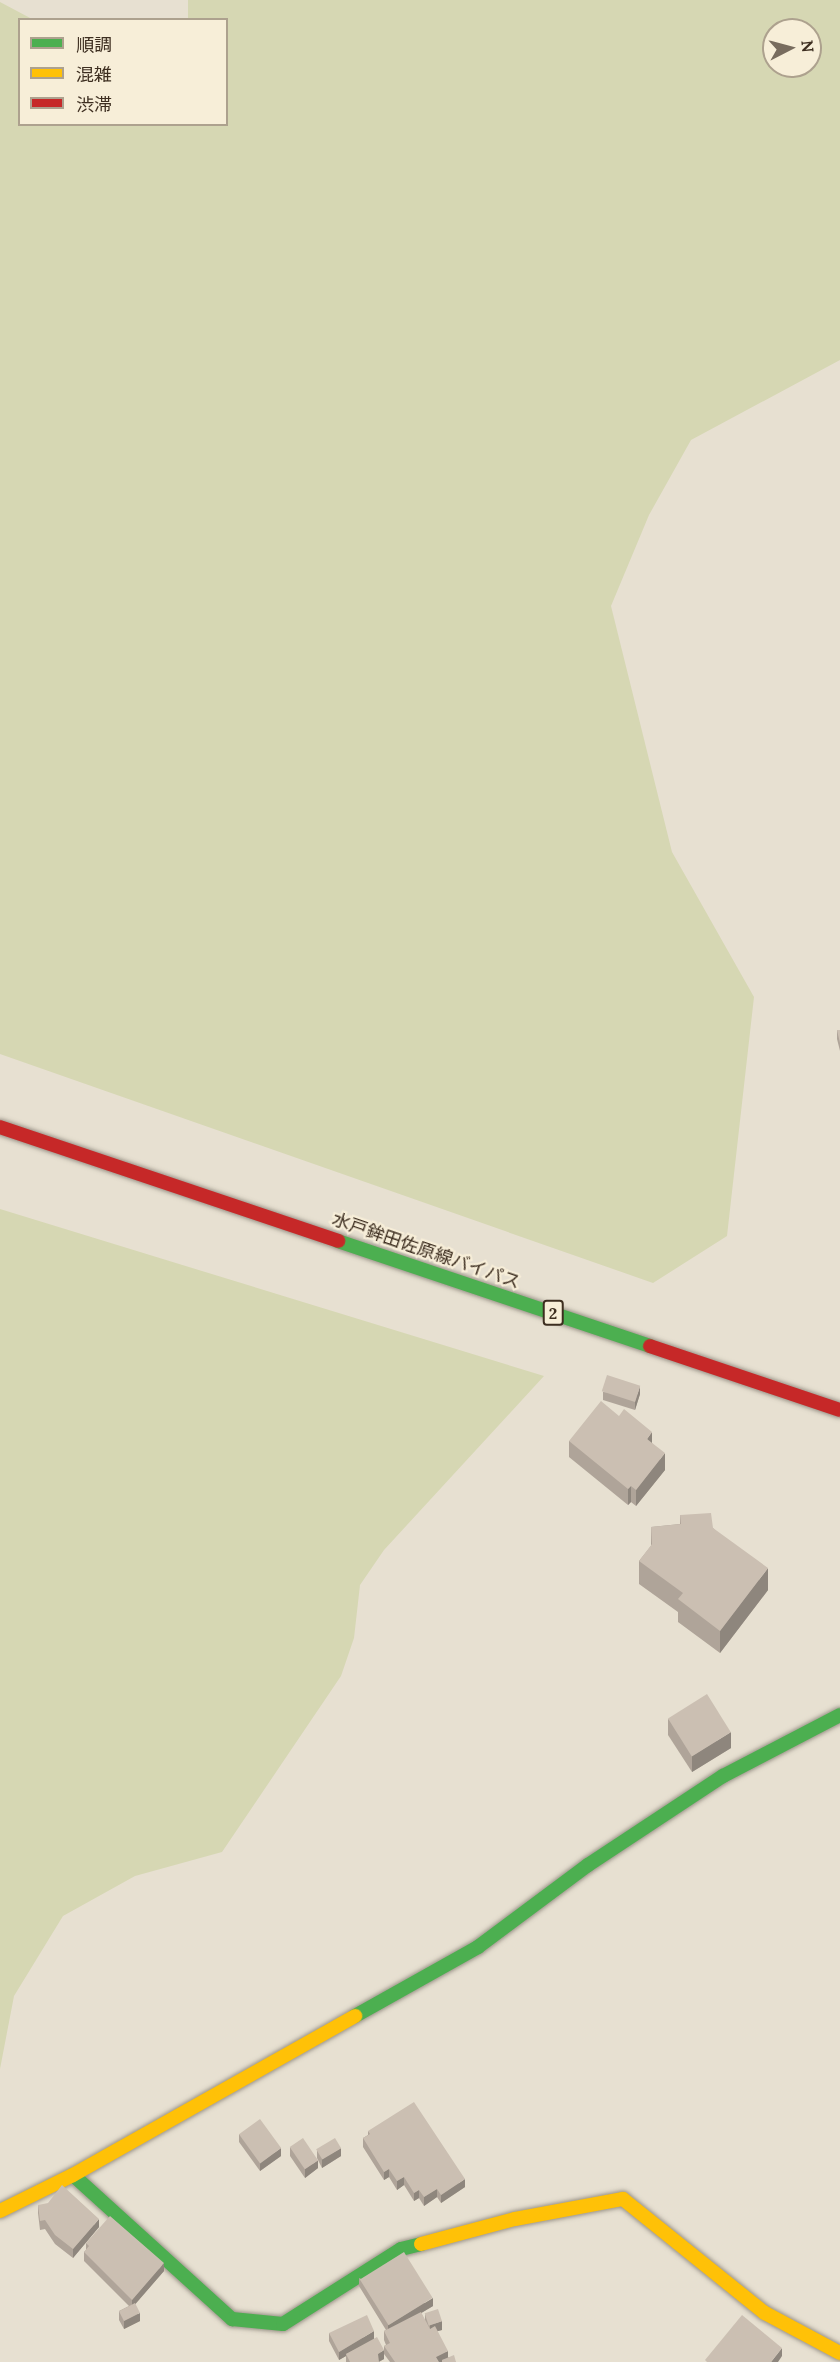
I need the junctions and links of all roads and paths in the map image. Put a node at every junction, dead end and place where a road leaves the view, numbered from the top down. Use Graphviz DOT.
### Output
graph roads {
  1 [pos="0,1127"];
  2 [pos="840,1410"];
  3 [pos="840,1715"];
  4 [pos="72,2175"];
  5 [pos="0,2211"];
  6 [pos="840,2353"];
  1 -- 2 [label="street, 水戸鉾田佐原線バイパス / 2"];
  3 -- 4 [label="street"];
  4 -- 5 [label="street"];
  4 -- 6 [label="street"];
}
